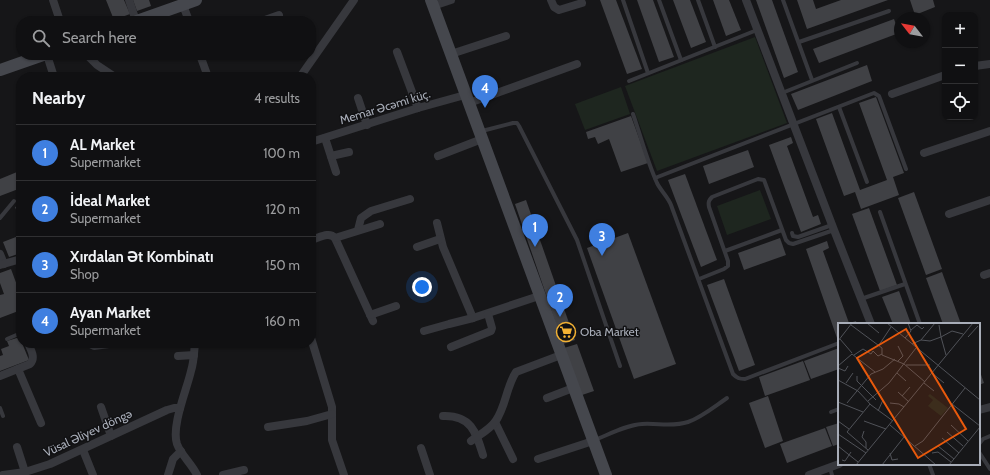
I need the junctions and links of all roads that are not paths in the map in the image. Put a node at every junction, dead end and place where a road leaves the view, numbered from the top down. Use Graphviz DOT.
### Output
graph roads {
  1 [pos="53,0"];
  2 [pos="129,0"];
  3 [pos="196,0"];
  4 [pos="354,0"];
  5 [pos="451,0"];
  6 [pos="551,0"];
  7 [pos="623,0"];
  8 [pos="659,0"];
  9 [pos="698,0"];
  10 [pos="746,0"];
  11 [pos="783,0"];
  12 [pos="432,3"];
  13 [pos="582,3"];
  14 [pos="183,5"];
  15 [pos="889,11"];
  16 [pos="279,15"];
  17 [pos="58,16"];
  18 [pos="135,16"];
  19 [pos="151,16"];
  20 [pos="187,16"];
  21 [pos="276,16"];
  22 [pos="757,30"];
  23 [pos="506,36"];
  24 [pos="799,42"];
  25 [pos="715,47"];
  26 [pos="397,52"];
  27 [pos="316,54"];
  28 [pos="451,54"];
  29 [pos="29,60"];
  30 [pos="49,60"];
  31 [pos="92,60"];
  32 [pos="202,60"];
  33 [pos="312,60"];
  34 [pos="681,60"];
  35 [pos="857,63"];
  36 [pos="577,64"];
  37 [pos="990,64"];
  38 [pos="978,66"];
  39 [pos="0,70"];
  40 [pos="52,72"];
  41 [pos="108,72"];
  42 [pos="206,72"];
  43 [pos="304,72"];
  44 [pos="648,73"];
  45 [pos="942,76"];
  46 [pos="629,80"];
  47 [pos="812,80"];
  48 [pos="782,93"];
  49 [pos="892,94"];
  50 [pos="358,98"];
  51 [pos="467,99"];
  52 [pos="839,107"];
  53 [pos="418,108"];
  54 [pos="633,114"];
  55 [pos="794,124"];
  56 [pos="367,125"];
  57 [pos="990,131"];
  58 [pos="481,135"];
  59 [pos="326,138"];
  60 [pos="316,141"];
  61 [pos="349,152"];
  62 [pos="924,153"];
  63 [pos="331,156"];
  64 [pos="438,156"];
  65 [pos="906,169"];
  66 [pos="336,172"];
  67 [pos="655,178"];
  68 [pos="867,182"];
  69 [pos="410,199"];
  70 [pos="990,200"];
  71 [pos="14,201"];
  72 [pos="880,212"];
  73 [pos="949,214"];
  74 [pos="0,218"];
  75 [pos="437,223"];
  76 [pos="380,224"];
  77 [pos="833,227"];
  78 [pos="358,230"];
  79 [pos="782,230"];
  80 [pos="792,233"];
  81 [pos="316,238"];
  82 [pos="335,238"];
  83 [pos="440,239"];
  84 [pos="417,247"];
  85 [pos="725,251"];
  86 [pos="0,254"];
  87 [pos="16,261"];
  88 [pos="2,265"];
  89 [pos="699,279"];
  90 [pos="906,284"];
  91 [pos="539,296"];
  92 [pos="861,299"];
  93 [pos="396,306"];
  94 [pos="488,314"];
  95 [pos="472,318"];
  96 [pos="871,323"];
  97 [pos="920,323"];
  98 [pos="424,331"];
  99 [pos="16,335"];
  100 [pos="7,339"];
  101 [pos="838,343"];
  102 [pos="451,347"];
  103 [pos="30,348"];
  104 [pos="195,348"];
  105 [pos="314,348"];
  106 [pos="194,355"];
  107 [pos="561,355"];
  108 [pos="178,356"];
  109 [pos="620,366"];
  110 [pos="18,369"];
  111 [pos="0,376"];
  112 [pos="573,388"];
  113 [pos="547,398"];
  114 [pos="727,398"];
  115 [pos="101,407"];
  116 [pos="990,407"];
  117 [pos="0,408"];
  118 [pos="180,408"];
  119 [pos="838,409"];
  120 [pos="980,410"];
  121 [pos="831,412"];
  122 [pos="332,414"];
  123 [pos="4,416"];
  124 [pos="443,416"];
  125 [pos="495,422"];
  126 [pos="41,423"];
  127 [pos="268,427"];
  128 [pos="111,436"];
  129 [pos="990,436"];
  130 [pos="474,439"];
  131 [pos="593,440"];
  132 [pos="980,442"];
  133 [pos="17,447"];
  134 [pos="421,448"];
  135 [pos="83,450"];
  136 [pos="181,450"];
  137 [pos="980,454"];
  138 [pos="483,455"];
  139 [pos="513,459"];
  140 [pos="538,459"];
  141 [pos="929,465"];
  142 [pos="990,469"];
  143 [pos="244,470"];
  144 [pos="831,471"];
  145 [pos="25,472"];
  146 [pos="3,475"];
  147 [pos="93,475"];
  148 [pos="168,475"];
  149 [pos="197,475"];
  150 [pos="223,475"];
  151 [pos="344,475"];
  152 [pos="430,475"];
  153 [pos="606,475"];
  154 [pos="809,475"];
  155 [pos="933,475"];
  1 -- 17 [label="street"];
  2 -- 18 [label="street"];
  3 -- 14 [label="street"];
  4 -- 27 [label="street"];
  5 -- 12 [label="street"];
  6 -- 13 [label="street"];
  7 -- 44 [label="lane"];
  8 -- 34 [label="lane"];
  9 -- 25 [label="lane"];
  10 -- 22 [label="street"];
  11 -- 24 [label="lane"];
  12 -- 28 [label="street"];
  14 -- 19 [label="street"];
  14 -- 20 [label="street"];
  15 -- 24 [label="lane"];
  16 -- 21 [label="street"];
  22 -- 25 [label="lane"];
  22 -- 48 [label="street"];
  23 -- 28 [label="street"];
  24 -- 47 [label="lane"];
  25 -- 34 [label="lane"];
  26 -- 53 [label="street"];
  28 -- 51 [label="street"];
  29 -- 39 [label="street"];
  30 -- 40 [label="street"];
  31 -- 41 [label="street"];
  32 -- 42 [label="street"];
  33 -- 43 [label="street"];
  34 -- 44 [label="lane"];
  35 -- 47 [label="lane"];
  36 -- 51 [label="street, Memar Əcəmi küç."];
  37 -- 38 [label="street"];
  44 -- 46 [label="lane"];
  45 -- 49 [label="street"];
  47 -- 48 [label="lane"];
  48 -- 55 [label="street"];
  50 -- 56 [label="street"];
  51 -- 53 [label="street, Memar Əcəmi küç."];
  51 -- 58 [label="street"];
  52 -- 55 [label="lane"];
  52 -- 65 [label="lane"];
  52 -- 68 [label="lane"];
  53 -- 56 [label="street, Memar Əcəmi küç."];
  54 -- 67 [label="lane"];
  55 -- 67 [label="lane"];
  55 -- 77 [label="street"];
  56 -- 59 [label="street, Memar Əcəmi küç."];
  57 -- 62 [label="street"];
  58 -- 64 [label="street"];
  58 -- 91 [label="street"];
  58 -- 109 [label="lane"];
  59 -- 60 [label="street, Memar Əcəmi küç."];
  59 -- 63 [label="street"];
  61 -- 63 [label="street"];
  63 -- 66 [label="street"];
  67 -- 89 [label="lane"];
  69 -- 78 [label="street"];
  70 -- 73 [label="street"];
  71 -- 74 [label="lane"];
  72 -- 90 [label="lane"];
  75 -- 83 [label="street"];
  76 -- 78 [label="street"];
  77 -- 79 [label="lane"];
  77 -- 80 [label="lane"];
  77 -- 92 [label="street"];
  78 -- 82 [label="street"];
  79 -- 85 [label="lane"];
  79 -- 85 [label="lane"];
  81 -- 82 [label="street"];
  82 -- 93 [label="street"];
  83 -- 84 [label="street"];
  83 -- 95 [label="street"];
  85 -- 89 [label="lane"];
  86 -- 88 [label="street"];
  87 -- 88 [label="street"];
  89 -- 101 [label="lane"];
  90 -- 92 [label="lane"];
  90 -- 97 [label="lane"];
  91 -- 94 [label="street"];
  91 -- 107 [label="street"];
  92 -- 96 [label="street"];
  94 -- 95 [label="street"];
  94 -- 102 [label="street"];
  95 -- 98 [label="street"];
  99 -- 100 [label="lane"];
  103 -- 110 [label="street"];
  104 -- 106 [label="street"];
  105 -- 122 [label="street"];
  106 -- 108 [label="street"];
  106 -- 118 [label="street"];
  107 -- 112 [label="street"];
  107 -- 125 [label="street"];
  110 -- 111 [label="street"];
  110 -- 126 [label="street"];
  112 -- 113 [label="street"];
  112 -- 131 [label="street"];
  114 -- 131 [label="lane"];
  115 -- 128 [label="street"];
  116 -- 120 [label="street"];
  117 -- 123 [label="lane"];
  118 -- 128 [label="street, Vüsal Əliyev döngə"];
  118 -- 136 [label="street"];
  119 -- 121 [label="lane"];
  122 -- 127 [label="street"];
  122 -- 151 [label="street"];
  124 -- 130 [label="street"];
  125 -- 130 [label="street"];
  125 -- 139 [label="street"];
  128 -- 135 [label="street, Vüsal Əliyev döngə"];
  129 -- 132 [label="lane"];
  130 -- 138 [label="street"];
  131 -- 140 [label="street"];
  131 -- 153 [label="street"];
  133 -- 145 [label="street"];
  134 -- 152 [label="street"];
  135 -- 145 [label="street, Vüsal Əliyev döngə"];
  135 -- 147 [label="street"];
  136 -- 148 [label="street"];
  136 -- 149 [label="street"];
  137 -- 142 [label="lane"];
  141 -- 155 [label="lane"];
  143 -- 150 [label="street"];
  144 -- 154 [label="street"];
  145 -- 146 [label="street, Vüsal Əliyev döngə"];
}
